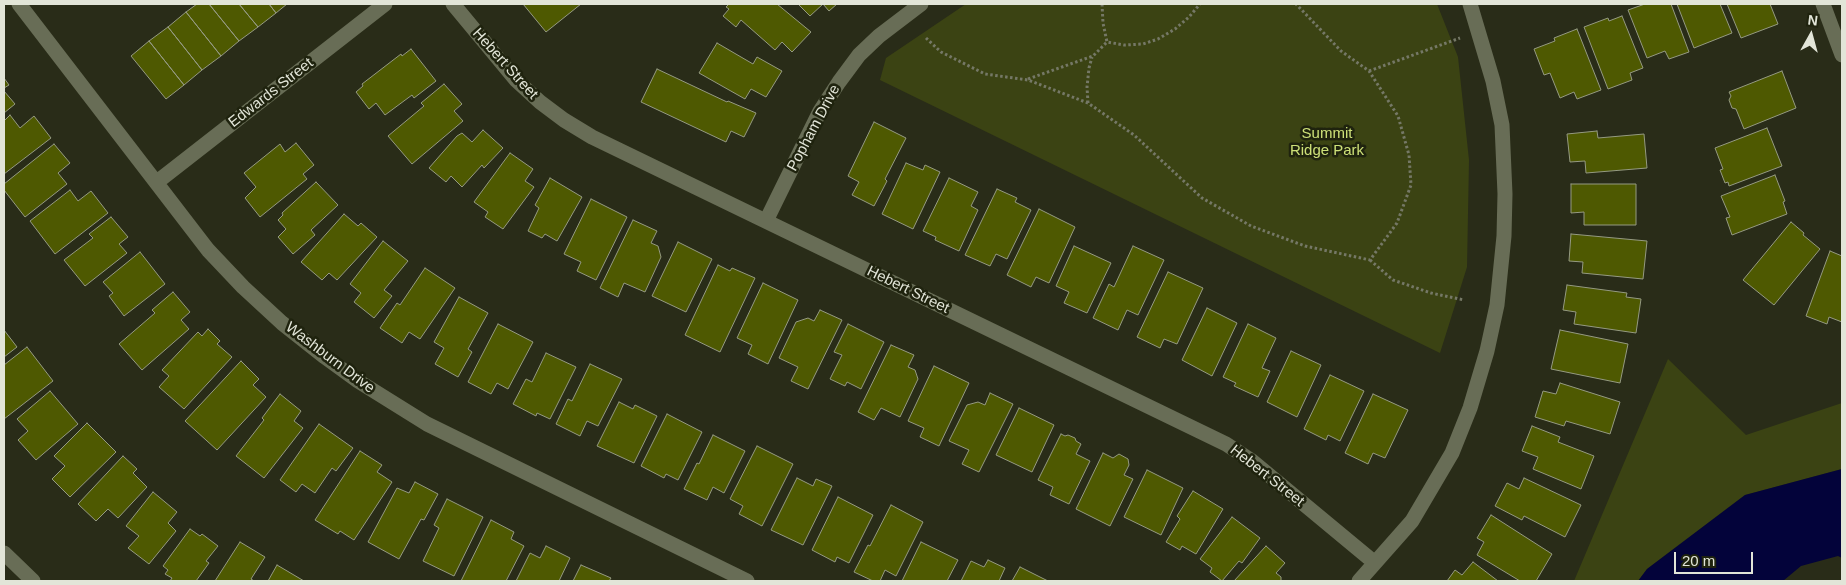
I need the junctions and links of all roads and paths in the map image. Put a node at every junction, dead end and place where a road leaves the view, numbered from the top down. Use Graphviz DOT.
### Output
graph roads {
  1 [pos="19,4"];
  2 [pos="385,4"];
  3 [pos="453,4"];
  4 [pos="920,4"];
  5 [pos="1102,4"];
  6 [pos="1200,4"];
  7 [pos="1296,4"];
  8 [pos="1823,4"];
  9 [pos="1473,5"];
  10 [pos="926,38"];
  11 [pos="1462,38"];
  12 [pos="1107,42"];
  13 [pos="1842,55"];
  14 [pos="1092,56"];
  15 [pos="1369,71"];
  16 [pos="1028,80"];
  17 [pos="1088,103"];
  18 [pos="157,182"];
  19 [pos="766,221"];
  20 [pos="1370,260"];
  21 [pos="1464,300"];
  22 [pos="4,553"];
  23 [pos="1375,563"];
  24 [pos="33,581"];
  25 [pos="747,581"];
  26 [pos="1359,581"];
  1 -- 18 [label="street, Washburn Drive"];
  2 -- 18 [label="street, Edwards Street"];
  3 -- 19 [label="street, Hebert Street"];
  4 -- 19 [label="street, Popham Drive"];
  5 -- 12 [label="path"];
  6 -- 12 [label="path"];
  7 -- 15 [label="path"];
  8 -- 13 [label="street"];
  9 -- 23 [label="street"];
  10 -- 16 [label="path"];
  11 -- 15 [label="path"];
  12 -- 14 [label="path"];
  14 -- 16 [label="path"];
  14 -- 17 [label="path"];
  15 -- 20 [label="path"];
  16 -- 17 [label="path"];
  17 -- 20 [label="path"];
  18 -- 25 [label="street, Washburn Drive"];
  19 -- 23 [label="street, Hebert Street"];
  20 -- 21 [label="path"];
  22 -- 24 [label="street"];
  23 -- 26 [label="street"];
}
